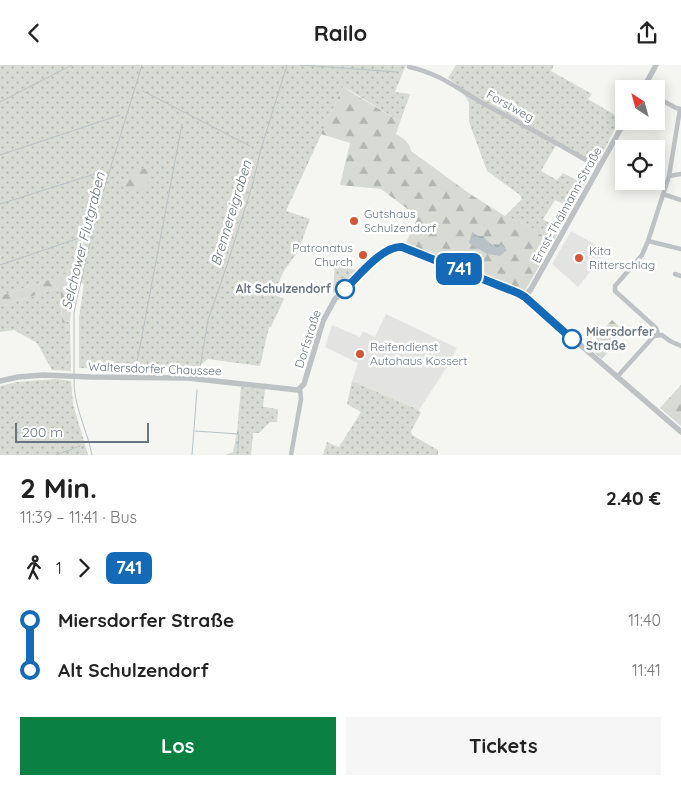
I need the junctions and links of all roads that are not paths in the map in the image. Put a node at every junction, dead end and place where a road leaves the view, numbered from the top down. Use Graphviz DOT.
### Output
graph roads {
  1 [pos="656,65"];
  2 [pos="409,67"];
  3 [pos="648,80"];
  4 [pos="665,102"];
  5 [pos="680,109"];
  6 [pos="620,130"];
  7 [pos="599,168"];
  8 [pos="681,174"];
  9 [pos="669,176"];
  10 [pos="663,194"];
  11 [pos="681,200"];
  12 [pos="648,241"];
  13 [pos="681,249"];
  14 [pos="675,274"];
  15 [pos="681,276"];
  16 [pos="525,297"];
  17 [pos="658,334"];
  18 [pos="681,346"];
  19 [pos="617,377"];
  20 [pos="0,381"];
  21 [pos="300,389"];
  22 [pos="681,432"];
  23 [pos="290,455"];
  1 -- 3 [label="street"];
  2 -- 7 [label="street, Forstweg"];
  4 -- 5 [label="street"];
  5 -- 9 [label="street"];
  6 -- 7 [label="street, Ernst-Thälmann-Straße"];
  7 -- 16 [label="street, Ernst-Thälmann-Straße"];
  8 -- 9 [label="street"];
  9 -- 10 [label="street"];
  10 -- 11 [label="street"];
  10 -- 12 [label="street"];
  12 -- 13 [label="street"];
  12 -- 17 [label="street"];
  14 -- 15 [label="street"];
  16 -- 19 [label="street"];
  16 -- 21 [label="street, Dorfstraße"];
  17 -- 18 [label="street"];
  17 -- 19 [label="street"];
  19 -- 22 [label="street"];
  20 -- 21 [label="street, Waltersdorfer Chaussee"];
  21 -- 23 [label="street, Dorfstraße"];
}
